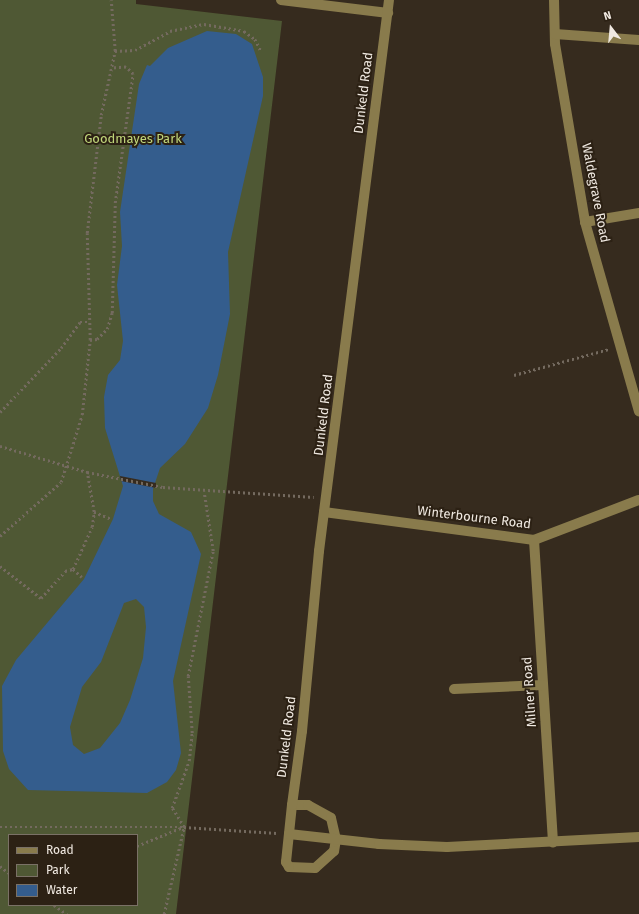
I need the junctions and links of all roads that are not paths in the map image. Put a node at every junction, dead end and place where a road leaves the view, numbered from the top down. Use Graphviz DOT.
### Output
graph roads {
  1 [pos="281,0"];
  2 [pos="389,0"];
  3 [pos="554,0"];
  4 [pos="388,13"];
  5 [pos="555,34"];
  6 [pos="639,40"];
  7 [pos="639,213"];
  8 [pos="585,222"];
  9 [pos="639,411"];
  10 [pos="639,500"];
  11 [pos="324,512"];
  12 [pos="534,540"];
  13 [pos="543,684"];
  14 [pos="454,689"];
  15 [pos="292,805"];
  16 [pos="290,834"];
  17 [pos="639,837"];
  18 [pos="336,839"];
  19 [pos="553,842"];
  1 -- 4 [label="street"];
  2 -- 4 [label="street, Dunkeld Road"];
  3 -- 5 [label="street, Waldegrave Road"];
  4 -- 11 [label="street, Dunkeld Road"];
  5 -- 6 [label="street"];
  5 -- 8 [label="street, Waldegrave Road"];
  7 -- 8 [label="street"];
  8 -- 9 [label="street, Waldegrave Road"];
  10 -- 12 [label="street, Winterbourne Road"];
  11 -- 12 [label="street, Winterbourne Road"];
  11 -- 15 [label="street, Dunkeld Road"];
  12 -- 13 [label="street, Milner Road"];
  13 -- 14 [label="street"];
  13 -- 19 [label="street, Milner Road"];
  15 -- 16 [label="street, Dunkeld Road"];
  15 -- 18 [label="street"];
  16 -- 18 [label="street"];
  16 -- 18 [label="street, Dunkeld Road"];
  17 -- 19 [label="street"];
  18 -- 19 [label="street"];
}
